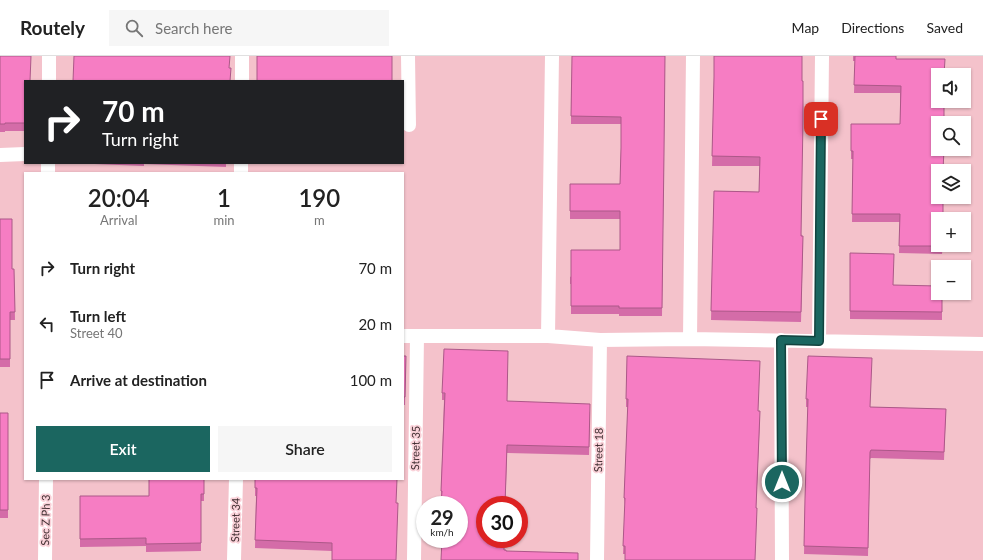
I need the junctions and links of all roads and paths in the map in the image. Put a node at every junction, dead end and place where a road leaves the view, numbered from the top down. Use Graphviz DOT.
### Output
graph roads {
  1 [pos="49,56"];
  2 [pos="242,56"];
  3 [pos="408,56"];
  4 [pos="552,56"];
  5 [pos="693,56"];
  6 [pos="822,56"];
  7 [pos="48,80"];
  8 [pos="242,80"];
  9 [pos="409,125"];
  10 [pos="24,154"];
  11 [pos="0,155"];
  12 [pos="410,336"];
  13 [pos="548,336"];
  14 [pos="690,339"];
  15 [pos="600,340"];
  16 [pos="781,340"];
  17 [pos="819,341"];
  18 [pos="983,344"];
  19 [pos="46,480"];
  20 [pos="236,480"];
  21 [pos="45,560"];
  22 [pos="234,560"];
  23 [pos="414,560"];
  24 [pos="597,560"];
  25 [pos="782,560"];
  1 -- 7 [label="street"];
  2 -- 8 [label="street"];
  3 -- 9 [label="street"];
  4 -- 13 [label="street"];
  5 -- 14 [label="street"];
  6 -- 17 [label="street"];
  10 -- 11 [label="street"];
  12 -- 13 [label="street"];
  12 -- 23 [label="street, Street 35"];
  13 -- 15 [label="street"];
  14 -- 15 [label="street"];
  14 -- 16 [label="street"];
  15 -- 24 [label="street, Street 18"];
  16 -- 17 [label="street"];
  16 -- 25 [label="street"];
  17 -- 18 [label="street"];
  19 -- 21 [label="street, Sec Z Ph 3"];
  20 -- 22 [label="street, Street 34"];
}
